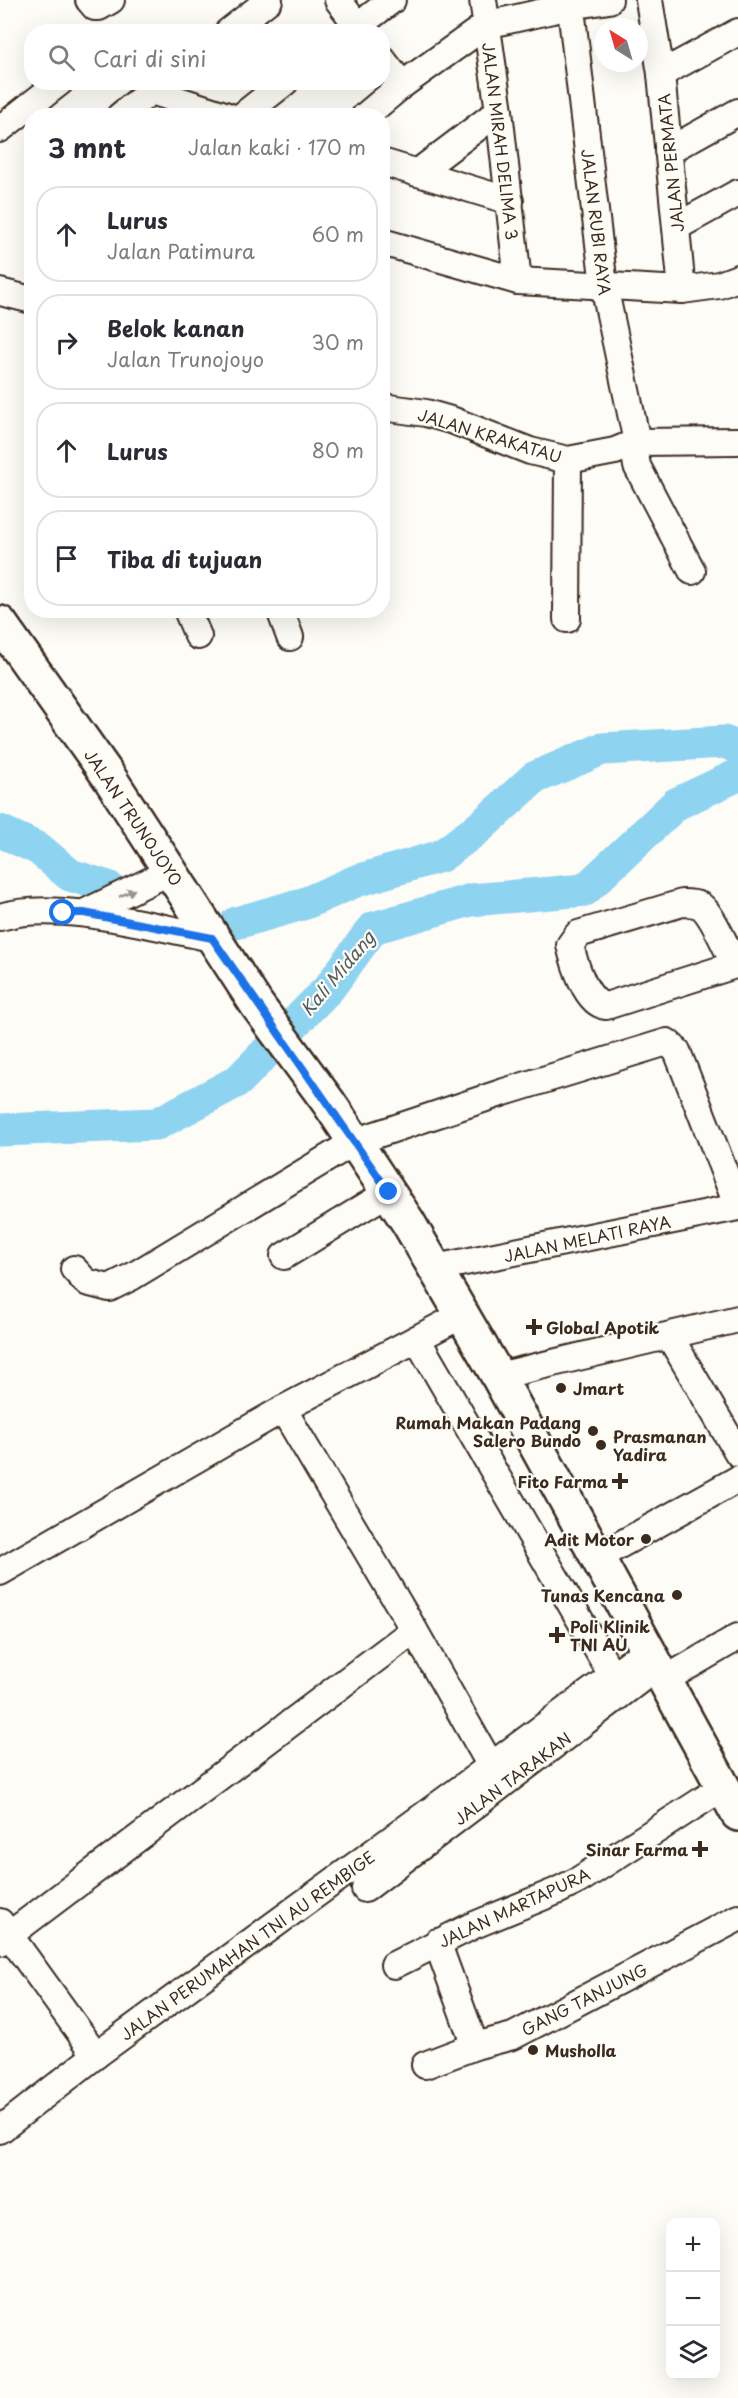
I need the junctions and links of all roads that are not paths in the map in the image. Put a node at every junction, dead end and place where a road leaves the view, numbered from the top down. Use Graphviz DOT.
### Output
graph roads {
  1 [pos="269,0"];
  2 [pos="338,0"];
  3 [pos="392,0"];
  4 [pos="483,0"];
  5 [pos="609,0"];
  6 [pos="649,0"];
  7 [pos="570,3"];
  8 [pos="238,24"];
  9 [pos="353,24"];
  10 [pos="364,24"];
  11 [pos="486,25"];
  12 [pos="738,32"];
  13 [pos="390,69"];
  14 [pos="661,74"];
  15 [pos="402,85"];
  16 [pos="52,90"];
  17 [pos="152,90"];
  18 [pos="163,90"];
  19 [pos="275,90"];
  20 [pos="33,108"];
  21 [pos="130,108"];
  22 [pos="208,108"];
  23 [pos="252,108"];
  24 [pos="375,108"];
  25 [pos="499,111"];
  26 [pos="738,112"];
  27 [pos="668,151"];
  28 [pos="390,165"];
  29 [pos="417,173"];
  30 [pos="738,193"];
  31 [pos="510,201"];
  32 [pos="676,227"];
  33 [pos="390,244"];
  34 [pos="738,278"];
  35 [pos="518,281"];
  36 [pos="604,286"];
  37 [pos="682,290"];
  38 [pos="0,292"];
  39 [pos="24,298"];
  40 [pos="390,408"];
  41 [pos="738,441"];
  42 [pos="637,442"];
  43 [pos="568,460"];
  44 [pos="692,571"];
  45 [pos="191,618"];
  46 [pos="283,618"];
  47 [pos="567,619"];
  48 [pos="0,623"];
  49 [pos="198,636"];
  50 [pos="290,637"];
  51 [pos="171,871"];
  52 [pos="84,913"];
  53 [pos="0,917"];
  54 [pos="212,938"];
  55 [pos="736,964"];
  56 [pos="354,1142"];
  57 [pos="389,1192"];
  58 [pos="738,1207"];
  59 [pos="284,1256"];
  60 [pos="435,1268"];
  61 [pos="74,1269"];
  62 [pos="462,1315"];
  63 [pos="738,1319"];
  64 [pos="670,1337"];
  65 [pos="417,1339"];
  66 [pos="498,1376"];
  67 [pos="283,1409"];
  68 [pos="738,1453"];
  69 [pos="738,1479"];
  70 [pos="598,1557"];
  71 [pos="0,1572"];
  72 [pos="414,1630"];
  73 [pos="738,1637"];
  74 [pos="657,1664"];
  75 [pos="612,1675"];
  76 [pos="491,1766"];
  77 [pos="733,1803"];
  78 [pos="365,1888"];
  79 [pos="738,1918"];
  80 [pos="3,1933"];
  81 [pos="437,1942"];
  82 [pos="394,1965"];
  83 [pos="475,2046"];
  84 [pos="96,2055"];
  85 [pos="424,2065"];
  86 [pos="1,2125"];
  1 -- 8 [label="street"];
  2 -- 9 [label="street"];
  3 -- 10 [label="street"];
  4 -- 11 [label="street, JALAN MIRAH DELIMA 3"];
  5 -- 7 [label="street"];
  6 -- 14 [label="street, JALAN PERMATA"];
  7 -- 11 [label="street"];
  7 -- 36 [label="street, JALAN RUBI RAYA"];
  11 -- 15 [label="street"];
  11 -- 25 [label="street, JALAN MIRAH DELIMA 3"];
  12 -- 14 [label="street"];
  13 -- 15 [label="street"];
  14 -- 27 [label="street, JALAN PERMATA"];
  15 -- 24 [label="street"];
  16 -- 20 [label="street"];
  17 -- 21 [label="street"];
  18 -- 22 [label="street"];
  19 -- 23 [label="street"];
  25 -- 29 [label="street"];
  25 -- 31 [label="street, JALAN MIRAH DELIMA 3"];
  26 -- 27 [label="street"];
  27 -- 32 [label="street, JALAN PERMATA"];
  28 -- 29 [label="street"];
  29 -- 31 [label="street"];
  30 -- 32 [label="street"];
  31 -- 35 [label="street, JALAN MIRAH DELIMA 3"];
  32 -- 37 [label="street, JALAN PERMATA"];
  33 -- 35 [label="street"];
  34 -- 37 [label="street"];
  35 -- 36 [label="street"];
  36 -- 37 [label="street"];
  36 -- 42 [label="street, JALAN RUBI RAYA"];
  38 -- 39 [label="street"];
  40 -- 43 [label="street, JALAN KRAKATAU"];
  41 -- 42 [label="street, JALAN KRAKATAU"];
  42 -- 43 [label="street, JALAN KRAKATAU"];
  42 -- 44 [label="street, JALAN RUBI RAYA"];
  43 -- 47 [label="street"];
  45 -- 49 [label="street"];
  46 -- 50 [label="street"];
  48 -- 51 [label="main road, JALAN TRUNOJOYO"];
  52 -- 51 [label="street, one-way"];
  51 -- 54 [label="main road, JALAN TRUNOJOYO"];
  52 -- 53 [label="street"];
  52 -- 54 [label="street"];
  54 -- 56 [label="main road, JALAN TRUNOJOYO"];
  55 -- 55 [label="street"];
  56 -- 57 [label="main road, JALAN TRUNOJOYO"];
  56 -- 58 [label="street"];
  56 -- 61 [label="street"];
  57 -- 59 [label="street"];
  57 -- 60 [label="main road, JALAN TRUNOJOYO"];
  58 -- 60 [label="street, JALAN MELATI RAYA"];
  60 -- 62 [label="main road, JALAN TRUNOJOYO"];
  62 -- 65 [label="street"];
  62 -- 66 [label="main road, JALAN TRUNOJOYO"];
  63 -- 64 [label="street"];
  64 -- 66 [label="street"];
  64 -- 68 [label="street"];
  65 -- 67 [label="street"];
  65 -- 75 [label="street"];
  66 -- 70 [label="main road, JALAN TRUNOJOYO"];
  67 -- 71 [label="street"];
  67 -- 72 [label="street"];
  69 -- 70 [label="street"];
  70 -- 74 [label="main road, JALAN TRUNOJOYO"];
  72 -- 76 [label="street"];
  72 -- 80 [label="street"];
  73 -- 74 [label="street"];
  74 -- 75 [label="street, JALAN PERUMAHAN TNI AU REMBIGE"];
  74 -- 77 [label="main road, JALAN TRUNOJOYO"];
  74 -- 78 [label="street, JALAN TARAKAN"];
  75 -- 76 [label="street, JALAN PERUMAHAN TNI AU REMBIGE"];
  76 -- 84 [label="street, JALAN PERUMAHAN TNI AU REMBIGE"];
  77 -- 81 [label="street, JALAN MARTAPURA"];
  79 -- 83 [label="street, GANG TANJUNG"];
  80 -- 84 [label="street"];
  81 -- 82 [label="street, JALAN MARTAPURA"];
  81 -- 83 [label="street"];
  83 -- 85 [label="street, GANG TANJUNG"];
  84 -- 86 [label="street, JALAN PERUMAHAN TNI AU REMBIGE"];
}
